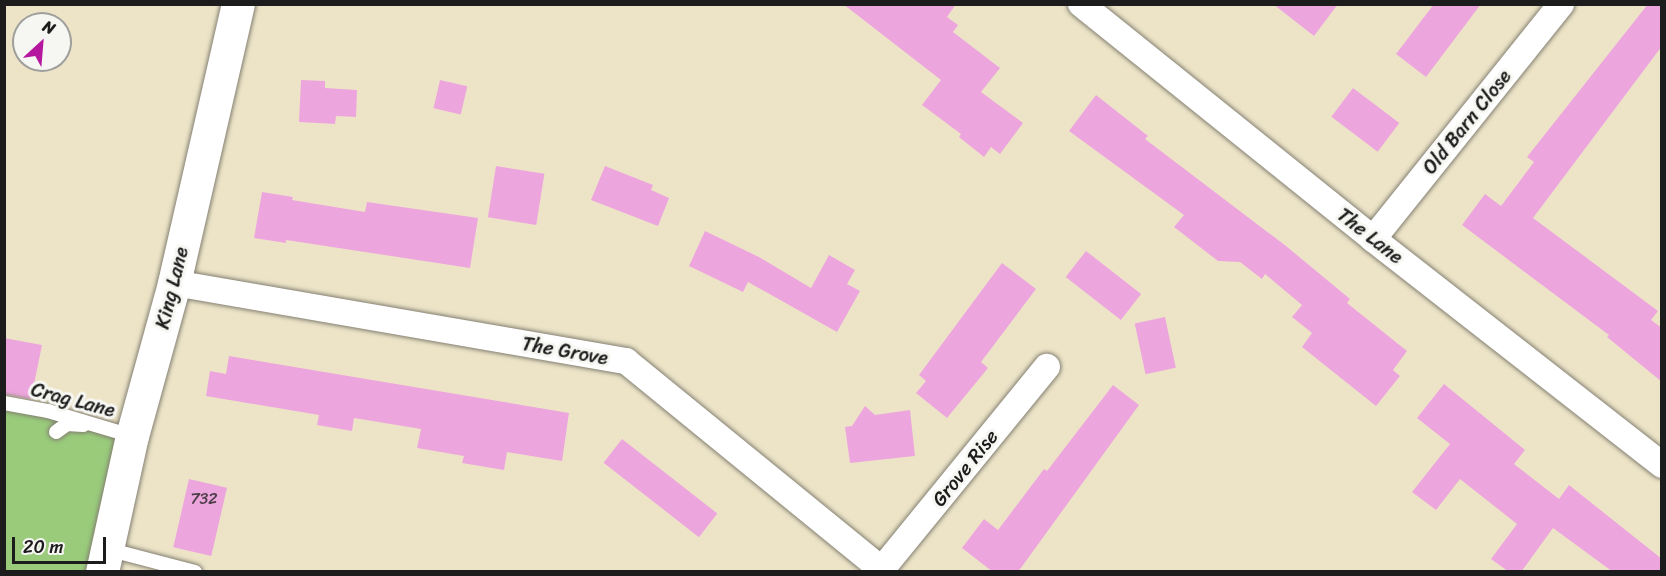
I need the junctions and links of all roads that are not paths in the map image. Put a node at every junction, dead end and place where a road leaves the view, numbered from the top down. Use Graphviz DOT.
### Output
graph roads {
  1 [pos="238,4"];
  2 [pos="1081,4"];
  3 [pos="1561,4"];
  4 [pos="1373,239"];
  5 [pos="174,283"];
  6 [pos="1047,367"];
  7 [pos="4,403"];
  8 [pos="56,432"];
  9 [pos="132,436"];
  10 [pos="1662,465"];
  11 [pos="104,560"];
  12 [pos="884,570"];
  13 [pos="195,572"];
  1 -- 5 [label="street, King Lane"];
  2 -- 4 [label="street, The Lane"];
  3 -- 4 [label="street, Old Barn Close"];
  4 -- 10 [label="street, The Lane"];
  5 -- 9 [label="street, King Lane"];
  5 -- 12 [label="street, The Grove"];
  6 -- 12 [label="street, Grove Rise"];
  7 -- 9 [label="lane, Crag Lane"];
  8 -- 9 [label="lane"];
  9 -- 11 [label="street, King Lane"];
  11 -- 13 [label="lane"];
}
